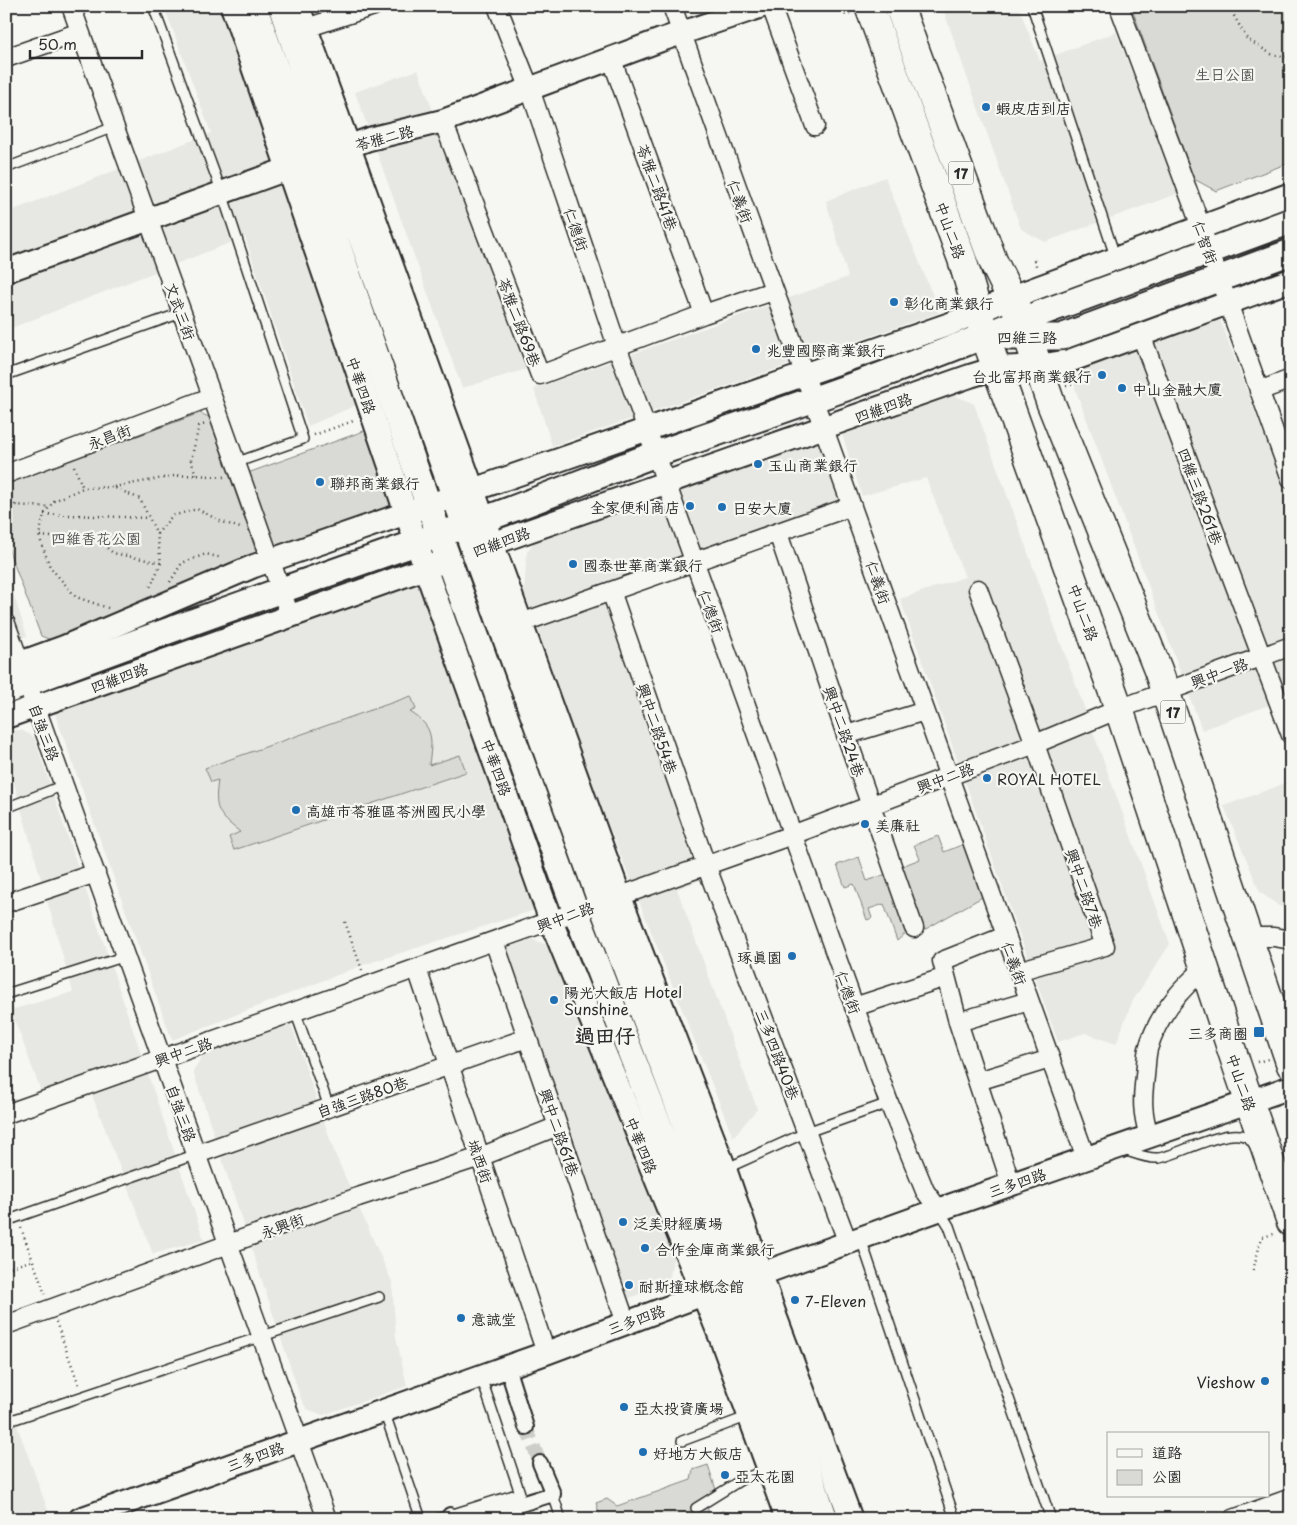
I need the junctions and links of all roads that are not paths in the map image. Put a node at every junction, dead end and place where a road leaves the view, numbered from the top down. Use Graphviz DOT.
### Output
graph roads {
  1 [pos="71,6"];
  2 [pos="153,6"];
  3 [pos="232,6"];
  4 [pos="254,6"];
  5 [pos="281,6"];
  6 [pos="298,6"];
  7 [pos="374,6"];
  8 [pos="497,6"];
  9 [pos="672,6"];
  10 [pos="762,6"];
  11 [pos="771,6"];
  12 [pos="869,6"];
  13 [pos="899,6"];
  14 [pos="1032,6"];
  15 [pos="1119,6"];
  16 [pos="306,28"];
  17 [pos="80,32"];
  18 [pos="681,33"];
  19 [pos="6,58"];
  20 [pos="612,60"];
  21 [pos="530,89"];
  22 [pos="443,122"];
  23 [pos="815,126"];
  24 [pos="114,127"];
  25 [pos="319,157"];
  26 [pos="6,168"];
  27 [pos="222,193"];
  28 [pos="1291,194"];
  29 [pos="148,220"];
  30 [pos="1291,221"];
  31 [pos="1201,228"];
  32 [pos="1209,251"];
  33 [pos="1291,252"];
  34 [pos="1116,260"];
  35 [pos="6,271"];
  36 [pos="1219,279"];
  37 [pos="1291,280"];
  38 [pos="774,291"];
  39 [pos="1228,303"];
  40 [pos="181,313"];
  41 [pos="704,314"];
  42 [pos="1021,318"];
  43 [pos="981,324"];
  44 [pos="1141,335"];
  45 [pos="618,346"];
  46 [pos="1038,366"];
  47 [pos="996,368"];
  48 [pos="6,375"];
  49 [pos="804,376"];
  50 [pos="1291,379"];
  51 [pos="1259,391"];
  52 [pos="212,397"];
  53 [pos="813,400"];
  54 [pos="823,429"];
  55 [pos="648,430"];
  56 [pos="656,454"];
  57 [pos="1289,468"];
  58 [pos="230,470"];
  59 [pos="7,482"];
  60 [pos="666,482"];
  61 [pos="464,493"];
  62 [pos="852,506"];
  63 [pos="418,510"];
  64 [pos="474,522"];
  65 [pos="778,533"];
  66 [pos="439,534"];
  67 [pos="416,542"];
  68 [pos="483,547"];
  69 [pos="271,560"];
  70 [pos="448,560"];
  71 [pos="695,562"];
  72 [pos="426,568"];
  73 [pos="978,589"];
  74 [pos="281,591"];
  75 [pos="610,591"];
  76 [pos="290,616"];
  77 [pos="521,623"];
  78 [pos="6,624"];
  79 [pos="1291,646"];
  80 [pos="1262,657"];
  81 [pos="15,676"];
  82 [pos="1166,692"];
  83 [pos="36,706"];
  84 [pos="1119,709"];
  85 [pos="925,711"];
  86 [pos="6,717"];
  87 [pos="1291,735"];
  88 [pos="846,736"];
  89 [pos="1035,744"];
  90 [pos="948,777"];
  91 [pos="64,785"];
  92 [pos="871,804"];
  93 [pos="6,808"];
  94 [pos="792,834"];
  95 [pos="706,865"];
  96 [pos="96,873"];
  97 [pos="611,900"];
  98 [pos="6,903"];
  99 [pos="576,912"];
  100 [pos="551,921"];
  101 [pos="914,928"];
  102 [pos="1005,936"];
  103 [pos="1248,937"];
  104 [pos="1291,940"];
  105 [pos="494,941"];
  106 [pos="126,956"];
  107 [pos="417,968"];
  108 [pos="1205,968"];
  109 [pos="944,969"];
  110 [pos="1018,970"];
  111 [pos="6,994"];
  112 [pos="1029,1001"];
  113 [pos="854,1007"];
  114 [pos="295,1012"];
  115 [pos="958,1022"];
  116 [pos="527,1038"];
  117 [pos="163,1058"];
  118 [pos="1050,1059"];
  119 [pos="1289,1059"];
  120 [pos="449,1065"];
  121 [pos="978,1081"];
  122 [pos="1291,1087"];
  123 [pos="1249,1102"];
  124 [pos="889,1103"];
  125 [pos="329,1107"];
  126 [pos="6,1114"];
  127 [pos="558,1126"];
  128 [pos="807,1132"];
  129 [pos="1149,1136"];
  130 [pos="1117,1147"];
  131 [pos="197,1154"];
  132 [pos="480,1157"];
  133 [pos="1086,1158"];
  134 [pos="1262,1160"];
  135 [pos="725,1169"];
  136 [pos="1011,1184"];
  137 [pos="939,1210"];
  138 [pos="6,1221"];
  139 [pos="1285,1227"];
  140 [pos="854,1241"];
  141 [pos="229,1244"];
  142 [pos="732,1284"];
  143 [pos="378,1297"];
  144 [pos="626,1323"];
  145 [pos="6,1325"];
  146 [pos="262,1335"];
  147 [pos="546,1353"];
  148 [pos="507,1367"];
  149 [pos="480,1376"];
  150 [pos="384,1411"];
  151 [pos="750,1416"];
  152 [pos="6,1422"];
  153 [pos="526,1427"];
  154 [pos="300,1440"];
  155 [pos="682,1441"];
  156 [pos="540,1463"];
  157 [pos="769,1469"];
  158 [pos="553,1494"];
  159 [pos="1291,1498"];
  160 [pos="696,1508"];
  161 [pos="1291,1514"];
  162 [pos="446,1517"];
  163 [pos="80,1519"];
  164 [pos="327,1519"];
  165 [pos="421,1519"];
  166 [pos="473,1519"];
  167 [pos="561,1519"];
  168 [pos="787,1519"];
  169 [pos="803,1519"];
  170 [pos="825,1519"];
  171 [pos="850,1519"];
  172 [pos="954,1519"];
  173 [pos="1051,1519"];
  174 [pos="1233,1519"];
  175 [pos="1277,1519"];
  1 -- 17 [label="street, 文武三街"];
  2 -- 27 [label="lane"];
  3 -- 25 [label="street, 中華四路"];
  4 -- 25 [label="main road, 中華四路"];
  5 -- 25 [label="main road, 中華四路"];
  6 -- 16 [label="street, 中華四路"];
  7 -- 16 [label="street"];
  8 -- 21 [label="street, 仁德街"];
  9 -- 18 [label="street, 仁義街"];
  10 -- 18 [label="street, 苓雅二路"];
  11 -- 23 [label="street"];
  12 -- 43 [label="main road, 中山二路 / 17"];
  13 -- 42 [label="main road, 中山二路 / 17"];
  14 -- 34 [label="lane"];
  15 -- 31 [label="street, 仁智街"];
  16 -- 25 [label="street, 中華四路"];
  17 -- 19 [label="street"];
  17 -- 24 [label="street, 文武三街"];
  18 -- 20 [label="street, 苓雅二路"];
  18 -- 38 [label="street, 仁義街"];
  20 -- 21 [label="street, 苓雅二路"];
  20 -- 41 [label="street, 苓雅二路41巷"];
  21 -- 22 [label="street, 苓雅二路"];
  21 -- 45 [label="street, 仁德街"];
  22 -- 25 [label="street, 苓雅二路"];
  22 -- 45 [label="street, 苓雅二路69巷"];
  24 -- 26 [label="lane"];
  24 -- 29 [label="street, 文武三街"];
  25 -- 27 [label="street, 苓雅二路"];
  25 -- 61 [label="main road, 中華四路"];
  25 -- 63 [label="main road, 中華四路"];
  25 -- 63 [label="street, 中華四路"];
  27 -- 29 [label="street, 苓雅二路"];
  27 -- 58 [label="lane"];
  28 -- 31 [label="street, 四維三路"];
  29 -- 35 [label="street, 苓雅二路"];
  29 -- 40 [label="street, 文武三街"];
  30 -- 32 [label="main road, 四維三路"];
  31 -- 32 [label="street, 仁智街"];
  31 -- 34 [label="street, 四維三路"];
  32 -- 36 [label="street, 仁智街"];
  32 -- 42 [label="main road, 四維三路"];
  33 -- 36 [label="main road, 四維三路"];
  34 -- 42 [label="street, 四維三路"];
  36 -- 39 [label="street, 仁智街"];
  36 -- 42 [label="main road, 四維三路"];
  37 -- 39 [label="street, 四維三路"];
  38 -- 41 [label="street, 苓雅二路69巷"];
  38 -- 49 [label="street, 仁義街"];
  39 -- 44 [label="street, 四維三路"];
  39 -- 51 [label="street, 仁智街"];
  40 -- 48 [label="lane"];
  40 -- 52 [label="street, 文武三街"];
  41 -- 45 [label="street, 苓雅二路69巷"];
  42 -- 43 [label="main road, 四維三路"];
  42 -- 43 [label="street, 四維三路"];
  42 -- 46 [label="main road, 中山二路 / 17"];
  43 -- 47 [label="main road, 中山二路 / 17"];
  43 -- 49 [label="street"];
  43 -- 53 [label="main road, 四維四路"];
  44 -- 46 [label="street, 四維三路"];
  44 -- 80 [label="street, 四維三路261巷"];
  45 -- 55 [label="street, 仁德街"];
  46 -- 47 [label="street, 四維三路"];
  46 -- 82 [label="main road, 中山二路 / 17"];
  47 -- 54 [label="street, 四維四路"];
  47 -- 84 [label="main road, 中山二路 / 17"];
  49 -- 53 [label="street, 仁義街"];
  49 -- 55 [label="street"];
  50 -- 51 [label="street"];
  51 -- 57 [label="street, 仁智街"];
  52 -- 58 [label="street, 文武三街"];
  52 -- 59 [label="street, 永昌街"];
  53 -- 54 [label="street, 仁義街"];
  53 -- 56 [label="main road, 四維四路"];
  54 -- 60 [label="street, 四維四路"];
  54 -- 62 [label="street, 仁義街"];
  55 -- 56 [label="street, 仁德街"];
  55 -- 61 [label="street"];
  56 -- 60 [label="street, 仁德街"];
  56 -- 64 [label="main road, 四維四路"];
  58 -- 69 [label="street, 文武三街"];
  60 -- 68 [label="street, 四維四路"];
  60 -- 71 [label="street, 仁德街"];
  61 -- 63 [label="street"];
  61 -- 64 [label="main road, 中華四路"];
  62 -- 65 [label="street"];
  62 -- 85 [label="street, 仁義街"];
  63 -- 66 [label="main road, 中華四路"];
  63 -- 67 [label="street, 中華四路"];
  63 -- 69 [label="street"];
  64 -- 66 [label="main road, 四維四路"];
  64 -- 68 [label="main road, 中華四路"];
  65 -- 71 [label="street"];
  65 -- 88 [label="street, 興中二路24巷"];
  66 -- 67 [label="main road, 四維四路"];
  66 -- 70 [label="main road, 中華四路"];
  67 -- 72 [label="street, 中華四路"];
  67 -- 74 [label="main road, 四維四路"];
  68 -- 70 [label="street, 四維四路"];
  68 -- 77 [label="street, 中華四路"];
  68 -- 97 [label="main road, 中華四路"];
  69 -- 74 [label="street, 文武三街"];
  69 -- 81 [label="street"];
  70 -- 72 [label="street, 四維四路"];
  70 -- 99 [label="main road, 中華四路"];
  71 -- 75 [label="street"];
  71 -- 94 [label="street, 仁德街"];
  72 -- 76 [label="street, 四維四路"];
  72 -- 100 [label="street, 中華四路"];
  73 -- 89 [label="street"];
  74 -- 76 [label="street, 文武三街"];
  74 -- 81 [label="main road, 四維四路"];
  75 -- 77 [label="street"];
  75 -- 95 [label="street, 興中二路54巷"];
  76 -- 83 [label="street, 四維四路"];
  77 -- 97 [label="street, 中華四路"];
  78 -- 81 [label="street, 自強三路"];
  79 -- 80 [label="street, 興中一路"];
  80 -- 82 [label="street, 興中一路"];
  80 -- 87 [label="street, 四維三路261巷"];
  81 -- 83 [label="street, 自強三路"];
  82 -- 84 [label="street, 興中一路"];
  82 -- 103 [label="main road, 中山二路 / 17"];
  83 -- 86 [label="street, 四維四路"];
  83 -- 91 [label="street, 自強三路"];
  84 -- 89 [label="street, 興中二路"];
  84 -- 108 [label="main road, 中山二路 / 17"];
  85 -- 88 [label="street"];
  85 -- 90 [label="street, 仁義街"];
  88 -- 92 [label="street, 興中二路24巷"];
  89 -- 90 [label="street, 興中二路"];
  89 -- 110 [label="street, 興中二路7巷"];
  90 -- 92 [label="street, 興中二路"];
  90 -- 102 [label="street, 仁義街"];
  91 -- 93 [label="lane"];
  91 -- 96 [label="street, 自強三路"];
  92 -- 94 [label="street, 興中二路"];
  92 -- 101 [label="street, 興中二路24巷"];
  94 -- 95 [label="street, 興中二路"];
  94 -- 113 [label="street, 仁德街"];
  95 -- 97 [label="street, 興中二路"];
  95 -- 128 [label="street, 三多四路40巷"];
  96 -- 98 [label="street"];
  96 -- 106 [label="street, 自強三路"];
  97 -- 99 [label="street, 興中二路"];
  97 -- 135 [label="street, 中華四路"];
  97 -- 142 [label="main road, 中華四路"];
  99 -- 100 [label="street, 興中二路"];
  99 -- 142 [label="main road, 中華四路"];
  100 -- 105 [label="street, 興中二路"];
  100 -- 142 [label="street, 中華四路"];
  102 -- 109 [label="street"];
  102 -- 110 [label="street, 仁義街"];
  103 -- 104 [label="street"];
  103 -- 119 [label="main road, 中山二路 / 17"];
  105 -- 107 [label="street, 興中二路"];
  105 -- 116 [label="street, 興中二路61巷"];
  106 -- 111 [label="lane"];
  106 -- 117 [label="street, 自強三路"];
  107 -- 114 [label="street, 興中二路"];
  107 -- 120 [label="street, 城西街"];
  108 -- 123 [label="main road, 中山二路 / 17"];
  108 -- 129 [label="street"];
  109 -- 113 [label="street"];
  109 -- 115 [label="street"];
  110 -- 112 [label="street, 仁義街"];
  112 -- 115 [label="street"];
  112 -- 118 [label="street, 仁義街"];
  113 -- 124 [label="street, 仁德街"];
  114 -- 117 [label="street, 興中二路"];
  114 -- 125 [label="lane"];
  115 -- 121 [label="street"];
  116 -- 120 [label="street, 自強三路80巷"];
  116 -- 127 [label="street, 興中二路61巷"];
  117 -- 126 [label="street, 興中二路"];
  117 -- 131 [label="street, 自強三路"];
  118 -- 121 [label="street"];
  118 -- 133 [label="street, 仁義街"];
  120 -- 125 [label="street, 自強三路80巷"];
  120 -- 132 [label="street, 城西街"];
  121 -- 136 [label="street"];
  122 -- 123 [label="street, 三多四路"];
  123 -- 129 [label="street, 三多四路"];
  123 -- 134 [label="main road, 中山二路 / 17"];
  124 -- 128 [label="lane"];
  124 -- 137 [label="street, 仁德街"];
  125 -- 131 [label="street, 自強三路80巷"];
  127 -- 132 [label="street, 永興街"];
  127 -- 144 [label="street, 興中二路61巷"];
  128 -- 135 [label="lane"];
  128 -- 140 [label="street, 三多四路40巷"];
  129 -- 130 [label="street, 三多四路"];
  130 -- 133 [label="street, 三多四路"];
  130 -- 134 [label="lane"];
  131 -- 138 [label="lane"];
  131 -- 141 [label="street, 自強三路"];
  132 -- 141 [label="street, 永興街"];
  132 -- 147 [label="street, 城西街"];
  133 -- 136 [label="street, 三多四路"];
  134 -- 139 [label="main road, 中山二路 / 17"];
  135 -- 142 [label="street, 中華四路"];
  136 -- 137 [label="street, 三多四路"];
  137 -- 140 [label="street, 三多四路"];
  137 -- 173 [label="lane"];
  140 -- 142 [label="street, 三多四路"];
  140 -- 172 [label="lane"];
  141 -- 145 [label="street, 永興街"];
  141 -- 146 [label="street, 自強三路"];
  142 -- 144 [label="street, 三多四路"];
  142 -- 151 [label="street, 中華四路"];
  142 -- 169 [label="main road, 中華四路"];
  142 -- 170 [label="main road, 中華四路"];
  142 -- 171 [label="street, 中華四路"];
  143 -- 146 [label="lane"];
  144 -- 147 [label="street, 三多四路"];
  146 -- 152 [label="lane"];
  146 -- 154 [label="street, 自強三路"];
  147 -- 148 [label="street, 三多四路"];
  148 -- 149 [label="street, 三多四路"];
  148 -- 153 [label="street"];
  149 -- 150 [label="street, 三多四路"];
  149 -- 162 [label="lane"];
  150 -- 154 [label="street, 三多四路"];
  150 -- 165 [label="lane"];
  151 -- 155 [label="lane"];
  151 -- 157 [label="street, 中華四路"];
  154 -- 163 [label="street, 三多四路"];
  154 -- 164 [label="street, 自強三路"];
  156 -- 158 [label="street"];
  157 -- 160 [label="lane"];
  157 -- 168 [label="street, 中華四路"];
  158 -- 166 [label="street"];
  158 -- 167 [label="lane"];
  159 -- 174 [label="street"];
  161 -- 175 [label="street"];
}
